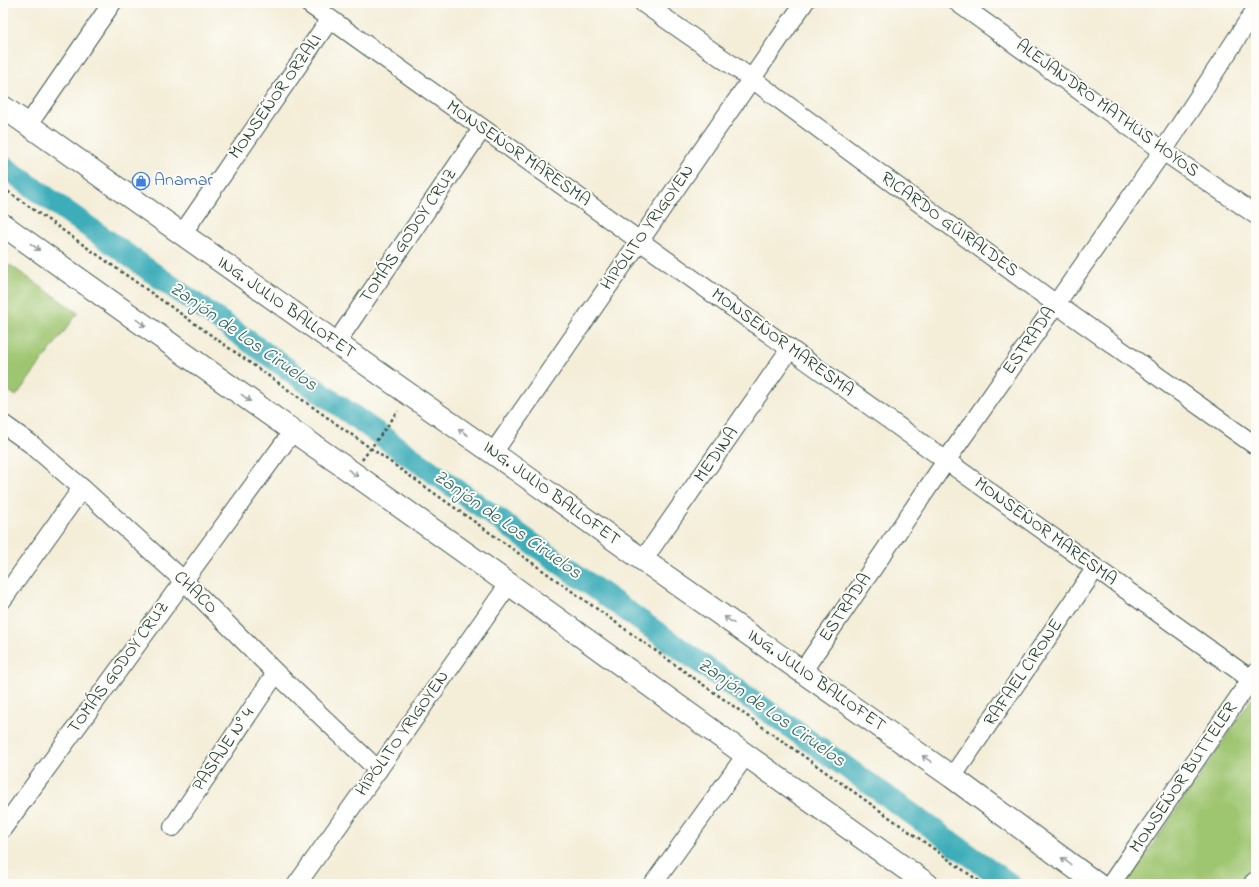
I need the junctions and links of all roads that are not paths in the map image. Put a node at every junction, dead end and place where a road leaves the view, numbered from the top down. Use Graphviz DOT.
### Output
graph roads {
  1 [pos="112,3"];
  2 [pos="308,3"];
  3 [pos="642,3"];
  4 [pos="804,3"];
  5 [pos="958,3"];
  6 [pos="1256,9"];
  7 [pos="330,19"];
  8 [pos="752,79"];
  9 [pos="3,107"];
  10 [pos="28,125"];
  11 [pos="482,129"];
  12 [pos="1163,151"];
  13 [pos="1256,215"];
  14 [pos="3,224"];
  15 [pos="182,234"];
  16 [pos="639,240"];
  17 [pos="1056,304"];
  18 [pos="336,343"];
  19 [pos="790,349"];
  20 [pos="3,424"];
  21 [pos="293,431"];
  22 [pos="1256,446"];
  23 [pos="493,453"];
  24 [pos="946,461"];
  25 [pos="82,488"];
  26 [pos="643,560"];
  27 [pos="1095,569"];
  28 [pos="183,580"];
  29 [pos="509,584"];
  30 [pos="3,600"];
  31 [pos="802,672"];
  32 [pos="276,673"];
  33 [pos="1254,678"];
  34 [pos="746,755"];
  35 [pos="378,770"];
  36 [pos="952,777"];
  37 [pos="173,827"];
  38 [pos="3,828"];
  39 [pos="297,884"];
  40 [pos="653,884"];
  41 [pos="927,884"];
  42 [pos="1097,884"];
  43 [pos="1111,884"];
  1 -- 10 [label="street"];
  2 -- 7 [label="street, MONSEÑOR MARESMA"];
  3 -- 8 [label="street, RICARDO GÜIRALDES"];
  4 -- 8 [label="street, HIPÓLITO YRIGOYEN"];
  5 -- 12 [label="street, ALEJANDRO MATHUS HOYOS"];
  6 -- 12 [label="street, ESTRADA"];
  7 -- 11 [label="street, MONSEÑOR MARESMA"];
  7 -- 15 [label="street, MONSEÑOR ORZALI"];
  8 -- 16 [label="street, HIPÓLITO YRIGOYEN"];
  8 -- 17 [label="street, RICARDO GÜIRALDES"];
  9 -- 10 [label="street, ING. JULIO BALLOFET"];
  10 -- 15 [label="street, ING. JULIO BALLOFET"];
  11 -- 16 [label="street, MONSEÑOR MARESMA"];
  11 -- 18 [label="street, TOMÁS GODOY CRUZ"];
  12 -- 13 [label="street, ALEJANDRO MATHUS HOYOS"];
  12 -- 17 [label="street, ESTRADA"];
  14 -- 21 [label="street, one-way"];
  15 -- 18 [label="street, ING. JULIO BALLOFET"];
  16 -- 19 [label="street, MONSEÑOR MARESMA"];
  16 -- 23 [label="street, HIPÓLITO YRIGOYEN"];
  17 -- 22 [label="street, RICARDO GÜIRALDES"];
  17 -- 24 [label="street, ESTRADA"];
  23 -- 18 [label="street, ING. JULIO BALLOFET, one-way"];
  19 -- 24 [label="street, MONSEÑOR MARESMA"];
  19 -- 26 [label="street, MEDINA"];
  20 -- 25 [label="street, CHACO"];
  21 -- 28 [label="street, TOMÁS GODOY CRUZ"];
  21 -- 29 [label="street, one-way"];
  23 -- 26 [label="street, ING. JULIO BALLOFET"];
  24 -- 27 [label="street, MONSEÑOR MARESMA"];
  24 -- 31 [label="street, ESTRADA"];
  25 -- 28 [label="street, CHACO"];
  25 -- 30 [label="street"];
  31 -- 26 [label="street, ING. JULIO BALLOFET, one-way"];
  27 -- 33 [label="street, MONSEÑOR MARESMA"];
  27 -- 36 [label="street, RAFAEL CIRONE"];
  28 -- 32 [label="street, CHACO"];
  28 -- 38 [label="street, TOMÁS GODOY CRUZ"];
  29 -- 34 [label="street"];
  29 -- 35 [label="street, HIPÓLITO YRIGOYEN"];
  36 -- 31 [label="street, ING. JULIO BALLOFET, one-way"];
  32 -- 35 [label="street, CHACO"];
  32 -- 37 [label="street, PASAJE N° 4"];
  33 -- 43 [label="street, MONSEÑOR BUTTELER"];
  34 -- 40 [label="street"];
  34 -- 41 [label="street"];
  35 -- 39 [label="street, HIPÓLITO YRIGOYEN"];
  42 -- 36 [label="street, ING. JULIO BALLOFET, one-way"];
}
